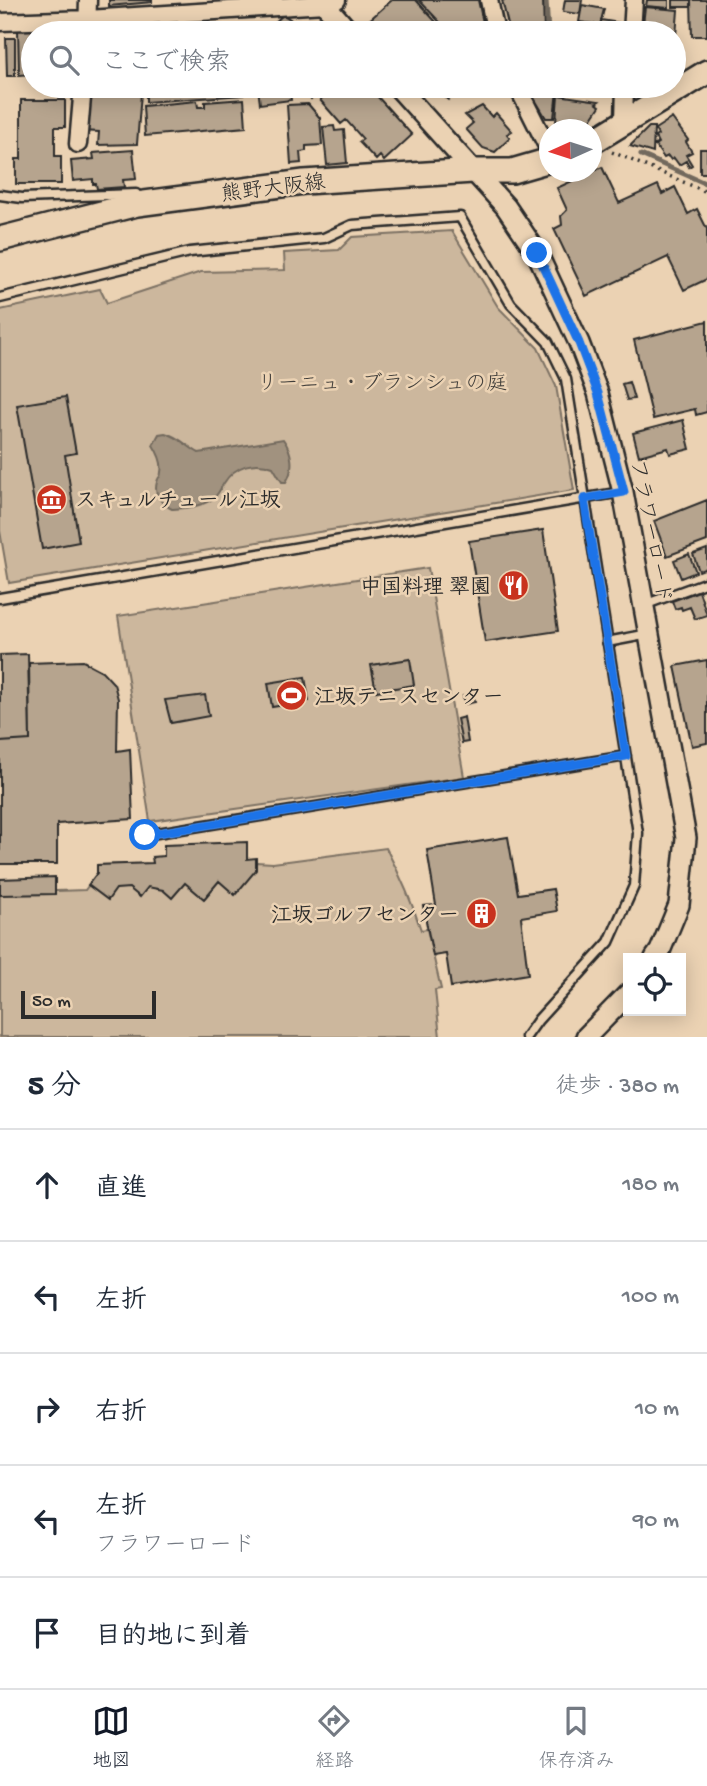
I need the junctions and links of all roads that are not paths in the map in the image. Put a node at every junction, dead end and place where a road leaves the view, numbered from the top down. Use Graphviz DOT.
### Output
graph roads {
  1 [pos="88,0"];
  2 [pos="489,0"];
  3 [pos="634,0"];
  4 [pos="327,1"];
  5 [pos="88,21"];
  6 [pos="136,21"];
  7 [pos="341,21"];
  8 [pos="493,21"];
  9 [pos="633,21"];
  10 [pos="0,22"];
  11 [pos="21,23"];
  12 [pos="707,72"];
  13 [pos="686,84"];
  14 [pos="82,98"];
  15 [pos="408,98"];
  16 [pos="523,98"];
  17 [pos="625,98"];
  18 [pos="663,98"];
  19 [pos="624,121"];
  20 [pos="539,130"];
  21 [pos="78,144"];
  22 [pos="602,145"];
  23 [pos="539,163"];
  24 [pos="473,171"];
  25 [pos="135,194"];
  26 [pos="0,195"];
  27 [pos="0,239"];
  28 [pos="0,298"];
  29 [pos="624,492"];
  30 [pos="584,499"];
  31 [pos="707,582"];
  32 [pos="0,598"];
  33 [pos="644,605"];
  34 [pos="649,634"];
  35 [pos="607,642"];
  36 [pos="626,756"];
  37 [pos="145,835"];
  38 [pos="659,953"];
  39 [pos="623,1000"];
  40 [pos="526,1037"];
  41 [pos="586,1037"];
  1 -- 5 [label="street"];
  2 -- 8 [label="street"];
  3 -- 9 [label="street"];
  4 -- 6 [label="street"];
  4 -- 7 [label="street"];
  10 -- 11 [label="street"];
  12 -- 13 [label="main road"];
  14 -- 21 [label="street"];
  15 -- 24 [label="street, フラワーロード"];
  16 -- 20 [label="street"];
  17 -- 19 [label="street"];
  18 -- 19 [label="main road"];
  19 -- 22 [label="main road"];
  23 -- 24 [label="main road, 熊野大阪線"];
  24 -- 27 [label="main road, 熊野大阪線"];
  24 -- 29 [label="street, フラワーロード"];
  25 -- 26 [label="lane"];
  28 -- 30 [label="lane"];
  29 -- 30 [label="lane"];
  29 -- 33 [label="street, フラワーロード"];
  30 -- 32 [label="lane"];
  30 -- 35 [label="lane"];
  31 -- 33 [label="lane"];
  33 -- 34 [label="street, フラワーロード"];
  34 -- 35 [label="lane"];
  34 -- 38 [label="street, フラワーロード"];
  35 -- 36 [label="lane"];
  36 -- 37 [label="lane"];
  36 -- 40 [label="lane"];
  39 -- 41 [label="street"];
}
